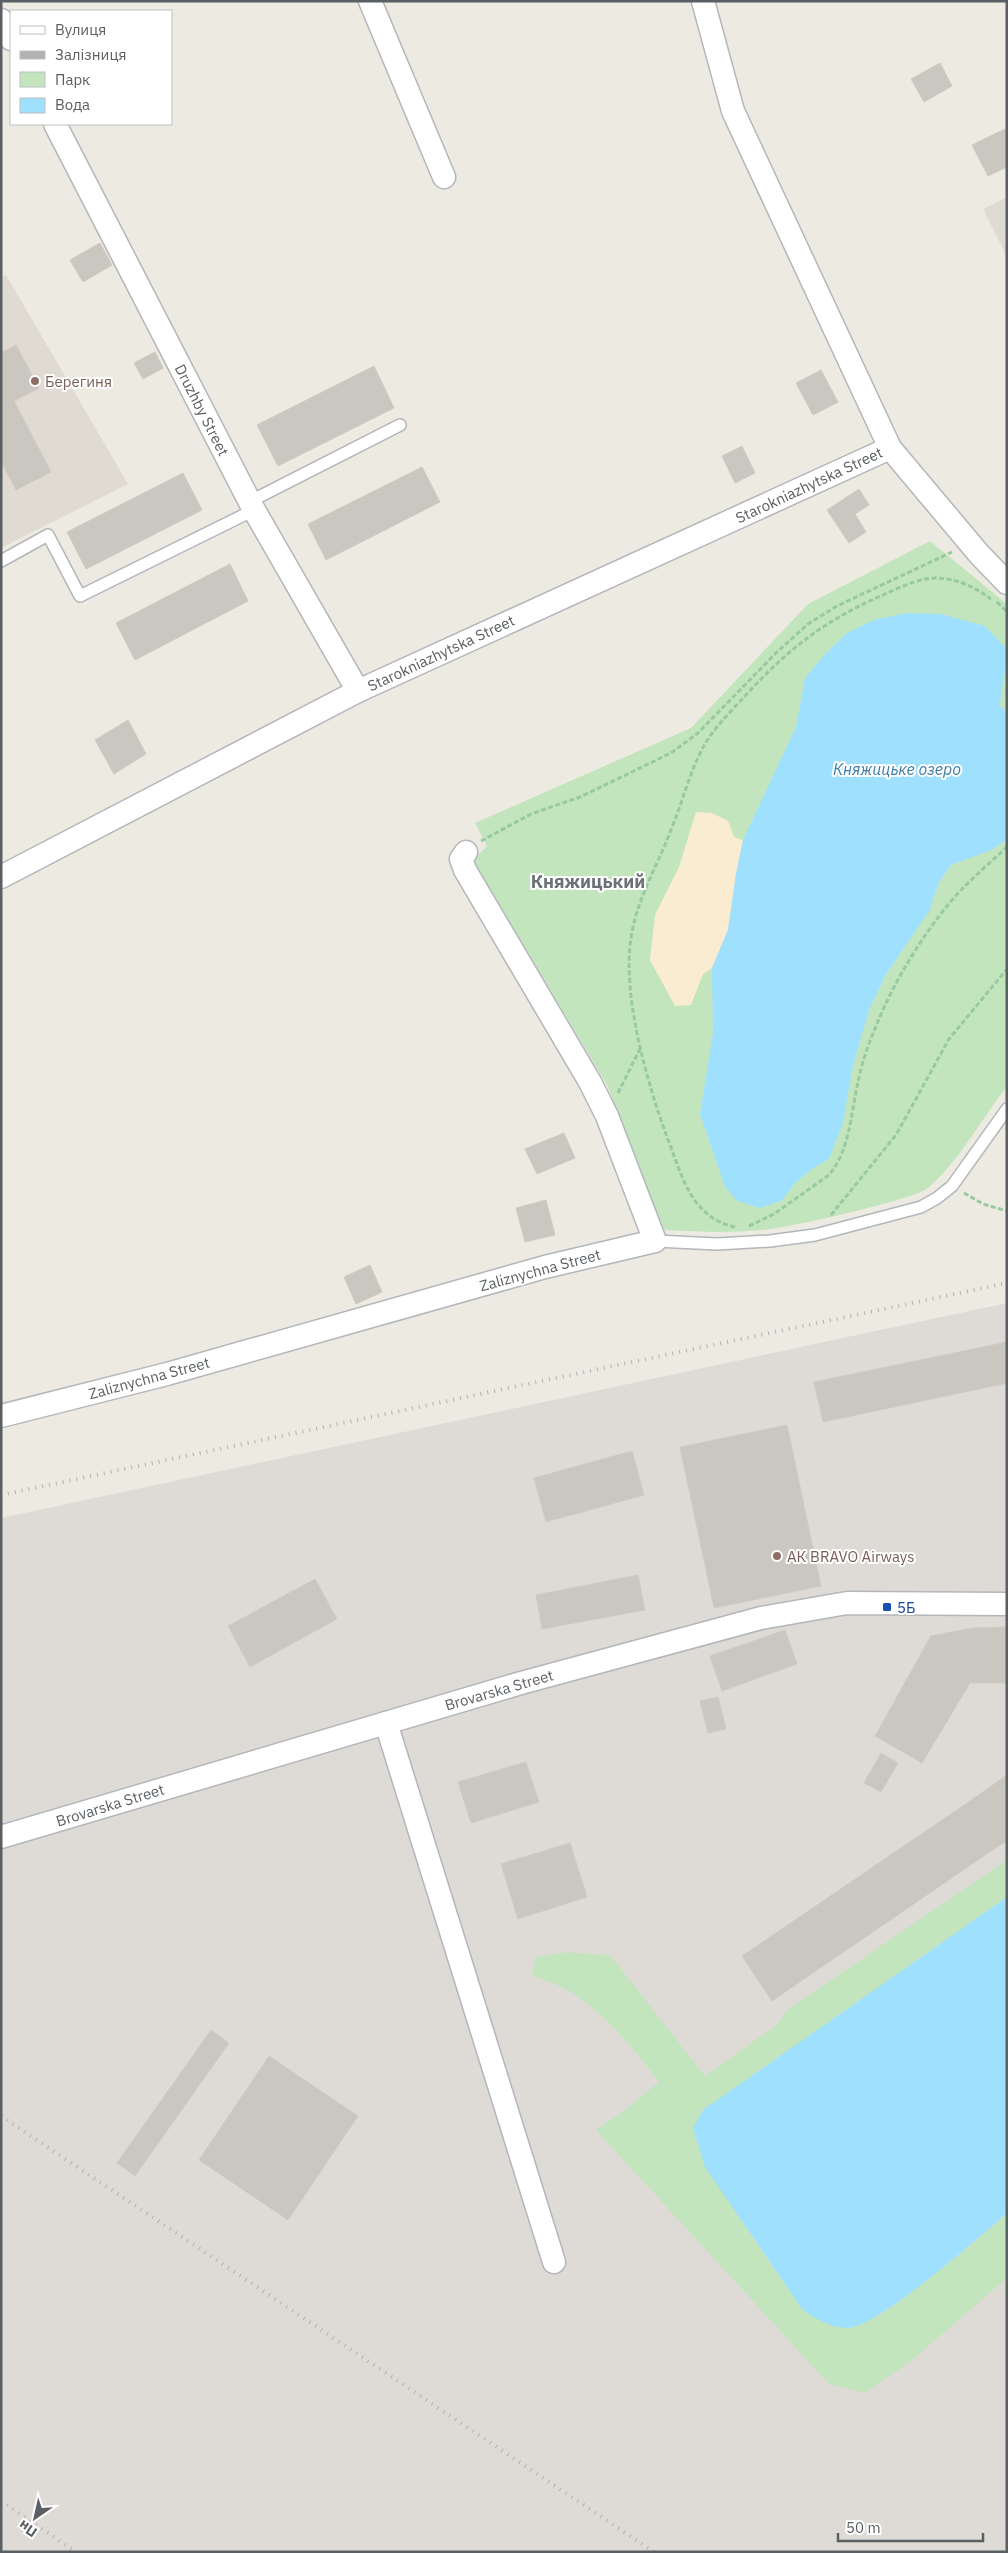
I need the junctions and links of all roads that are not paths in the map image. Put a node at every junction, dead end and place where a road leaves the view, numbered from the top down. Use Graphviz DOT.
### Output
graph roads {
  1 [pos="370,1"];
  2 [pos="703,1"];
  3 [pos="1,20"];
  4 [pos="10,38"];
  5 [pos="56,125"];
  6 [pos="444,177"];
  7 [pos="400,425"];
  8 [pos="890,448"];
  9 [pos="251,506"];
  10 [pos="1,560"];
  11 [pos="1007,583"];
  12 [pos="358,691"];
  13 [pos="466,852"];
  14 [pos="1,876"];
  15 [pos="1007,1109"];
  16 [pos="655,1241"];
  17 [pos="1,1416"];
  18 [pos="1007,1604"];
  19 [pos="386,1723"];
  20 [pos="1,1837"];
  21 [pos="554,2262"];
  1 -- 6 [label="street"];
  2 -- 8 [label="street, Starokniazhytska Street"];
  3 -- 4 [label="street"];
  5 -- 9 [label="street, Druzhby Street"];
  7 -- 9 [label="lane"];
  8 -- 11 [label="street, Starokniazhytska Street"];
  8 -- 12 [label="street, Starokniazhytska Street"];
  9 -- 10 [label="lane"];
  9 -- 12 [label="street, Druzhby Street"];
  12 -- 14 [label="street, Starokniazhytska Street"];
  13 -- 16 [label="street"];
  15 -- 16 [label="lane"];
  16 -- 17 [label="street, Zaliznychna Street"];
  18 -- 19 [label="street, Brovarska Street"];
  19 -- 20 [label="street, Brovarska Street"];
  19 -- 21 [label="street"];
}
